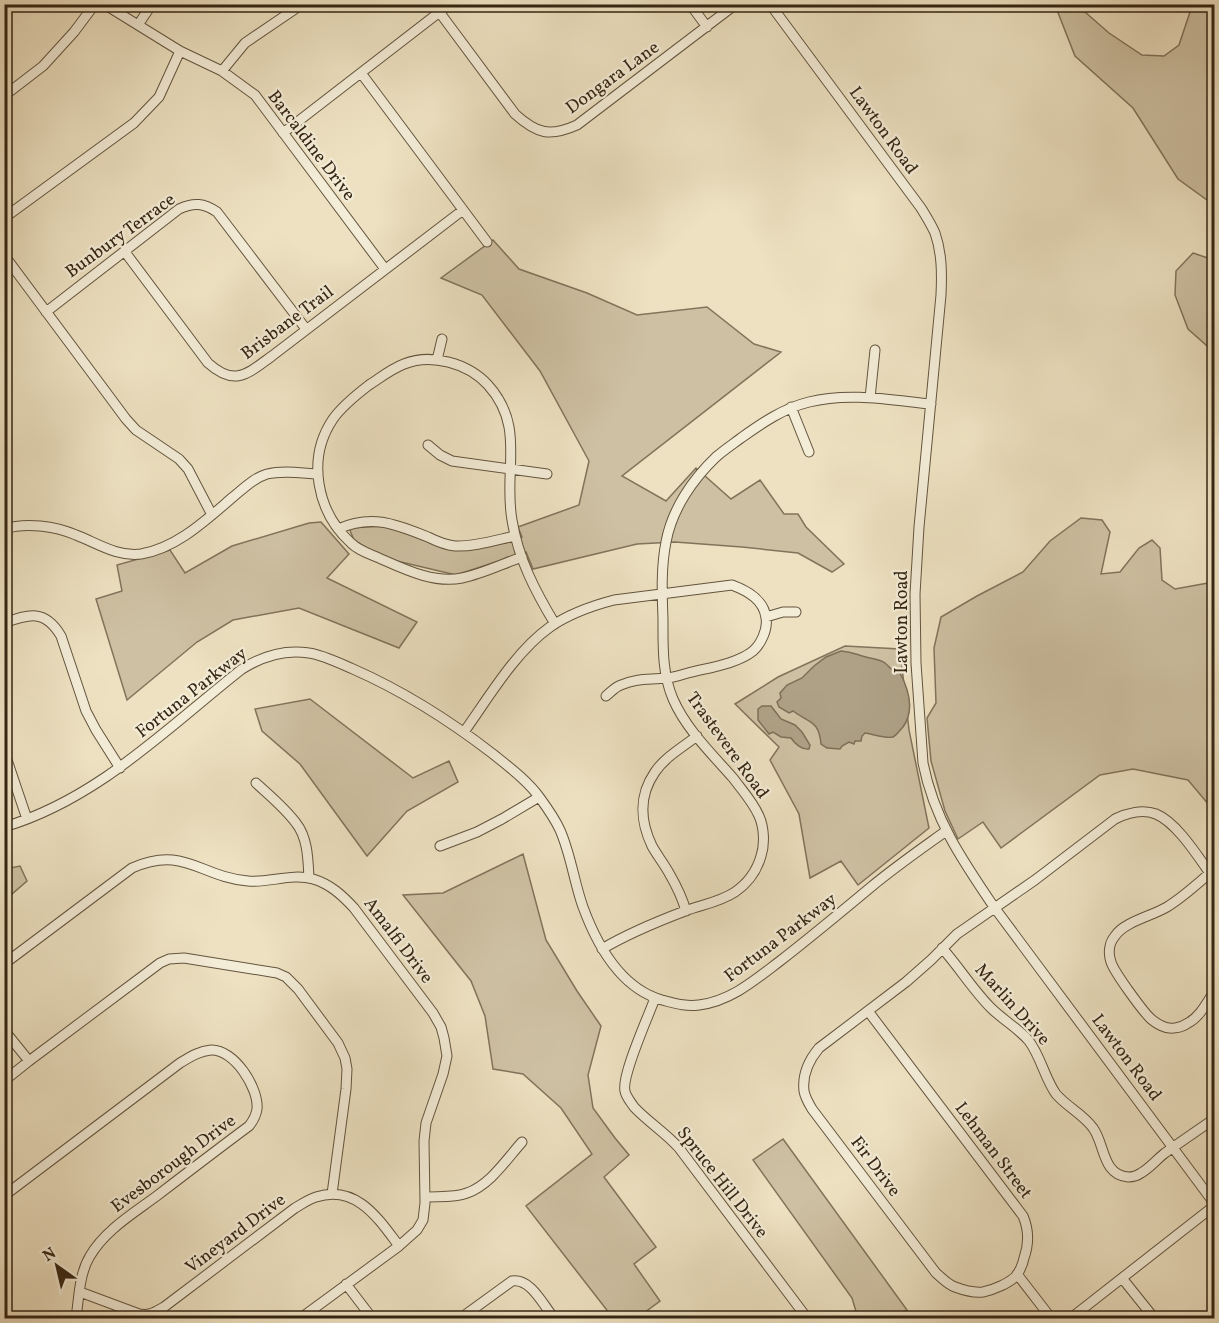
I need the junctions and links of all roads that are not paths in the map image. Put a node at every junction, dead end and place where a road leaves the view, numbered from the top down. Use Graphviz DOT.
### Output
graph roads {
  1 [pos="95,4"];
  2 [pos="104,4"];
  3 [pos="152,4"];
  4 [pos="299,4"];
  5 [pos="450,4"];
  6 [pos="690,4"];
  7 [pos="736,4"];
  8 [pos="770,4"];
  9 [pos="440,13"];
  10 [pos="138,25"];
  11 [pos="707,27"];
  12 [pos="180,51"];
  13 [pos="222,71"];
  14 [pos="361,73"];
  15 [pos="4,96"];
  16 [pos="283,133"];
  17 [pos="463,210"];
  18 [pos="4,218"];
  19 [pos="487,242"];
  20 [pos="125,252"];
  21 [pos="4,255"];
  22 [pos="385,269"];
  23 [pos="46,312"];
  24 [pos="306,328"];
  25 [pos="442,339"];
  26 [pos="875,350"];
  27 [pos="437,360"];
  28 [pos="870,398"];
  29 [pos="931,404"];
  30 [pos="791,407"];
  31 [pos="428,445"];
  32 [pos="809,452"];
  33 [pos="511,469"];
  34 [pos="317,474"];
  35 [pos="546,474"];
  36 [pos="4,512"];
  37 [pos="212,514"];
  38 [pos="6,529"];
  39 [pos="338,529"];
  40 [pos="515,536"];
  41 [pos="522,557"];
  42 [pos="662,594"];
  43 [pos="796,612"];
  44 [pos="766,617"];
  45 [pos="4,623"];
  46 [pos="555,624"];
  47 [pos="666,678"];
  48 [pos="606,696"];
  49 [pos="465,732"];
  50 [pos="697,736"];
  51 [pos="4,751"];
  52 [pos="120,768"];
  53 [pos="256,783"];
  54 [pos="539,797"];
  55 [pos="27,819"];
  56 [pos="4,827"];
  57 [pos="946,831"];
  58 [pos="440,846"];
  59 [pos="1212,876"];
  60 [pos="309,878"];
  61 [pos="994,907"];
  62 [pos="686,911"];
  63 [pos="942,948"];
  64 [pos="602,949"];
  65 [pos="4,964"];
  66 [pos="1215,992"];
  67 [pos="655,998"];
  68 [pos="868,1011"];
  69 [pos="4,1030"];
  70 [pos="28,1061"];
  71 [pos="4,1081"];
  72 [pos="1215,1119"];
  73 [pos="522,1142"];
  74 [pos="1174,1147"];
  75 [pos="332,1194"];
  76 [pos="425,1197"];
  77 [pos="4,1198"];
  78 [pos="1215,1204"];
  79 [pos="399,1246"];
  80 [pos="1017,1274"];
  81 [pos="1122,1278"];
  82 [pos="346,1284"];
  83 [pos="80,1292"];
  84 [pos="76,1318"];
  85 [pos="301,1318"];
  86 [pos="372,1318"];
  87 [pos="461,1318"];
  88 [pos="554,1318"];
  89 [pos="807,1318"];
  90 [pos="1051,1318"];
  91 [pos="1071,1318"];
  92 [pos="1154,1318"];
  1 -- 15 [label="street"];
  2 -- 10 [label="street, Barcaldine Drive"];
  3 -- 10 [label="street"];
  4 -- 13 [label="street"];
  5 -- 9 [label="street"];
  6 -- 11 [label="street"];
  7 -- 11 [label="street, Dongara Lane"];
  8 -- 29 [label="street, Lawton Road"];
  9 -- 11 [label="street, Dongara Lane"];
  9 -- 14 [label="street"];
  10 -- 12 [label="street, Barcaldine Drive"];
  12 -- 13 [label="street, Barcaldine Drive"];
  12 -- 18 [label="street"];
  13 -- 16 [label="street, Barcaldine Drive"];
  14 -- 16 [label="street"];
  14 -- 17 [label="street"];
  16 -- 22 [label="street, Barcaldine Drive"];
  17 -- 19 [label="street"];
  17 -- 22 [label="street, Brisbane Trail"];
  20 -- 23 [label="street, Bunbury Terrace"];
  20 -- 24 [label="street, Bunbury Terrace"];
  20 -- 24 [label="street, Brisbane Trail"];
  21 -- 23 [label="street"];
  22 -- 24 [label="street, Brisbane Trail"];
  23 -- 37 [label="street"];
  25 -- 27 [label="street"];
  26 -- 28 [label="street"];
  27 -- 33 [label="street"];
  27 -- 34 [label="street"];
  28 -- 29 [label="street, Trastevere Road"];
  28 -- 30 [label="street, Trastevere Road"];
  29 -- 57 [label="street, Lawton Road"];
  30 -- 32 [label="street"];
  30 -- 42 [label="street, Trastevere Road"];
  31 -- 33 [label="street"];
  33 -- 35 [label="street"];
  33 -- 40 [label="street"];
  34 -- 37 [label="street"];
  34 -- 39 [label="street"];
  36 -- 38 [label="street"];
  37 -- 38 [label="street"];
  39 -- 40 [label="street"];
  39 -- 41 [label="street"];
  40 -- 41 [label="street"];
  41 -- 46 [label="street"];
  42 -- 44 [label="street"];
  42 -- 46 [label="street"];
  42 -- 47 [label="street, Trastevere Road"];
  43 -- 44 [label="street"];
  44 -- 47 [label="street"];
  45 -- 52 [label="street"];
  46 -- 49 [label="street"];
  47 -- 48 [label="street"];
  47 -- 50 [label="street, Trastevere Road"];
  49 -- 52 [label="street, Fortuna Parkway"];
  49 -- 54 [label="street, Fortuna Parkway"];
  50 -- 62 [label="street"];
  50 -- 62 [label="street, Trastevere Road"];
  51 -- 55 [label="street"];
  52 -- 55 [label="street, Fortuna Parkway"];
  53 -- 60 [label="street"];
  54 -- 58 [label="street"];
  54 -- 64 [label="street, Fortuna Parkway"];
  55 -- 56 [label="street, Fortuna Parkway"];
  57 -- 61 [label="street, Lawton Road"];
  57 -- 67 [label="street, Fortuna Parkway"];
  59 -- 61 [label="street, Fir Drive"];
  59 -- 66 [label="street"];
  60 -- 65 [label="street, Amalfi Drive"];
  60 -- 76 [label="street, Amalfi Drive"];
  61 -- 63 [label="street, Fir Drive"];
  61 -- 74 [label="street, Lawton Road"];
  62 -- 64 [label="street, Trastevere Road"];
  63 -- 68 [label="street, Fir Drive"];
  63 -- 74 [label="street, Marlin Drive"];
  64 -- 67 [label="street, Fortuna Parkway"];
  67 -- 89 [label="street, Spruce Hill Drive"];
  68 -- 80 [label="street, Lehman Street"];
  68 -- 80 [label="street, Fir Drive"];
  69 -- 70 [label="street"];
  70 -- 71 [label="street"];
  70 -- 75 [label="street"];
  72 -- 74 [label="street"];
  73 -- 76 [label="street"];
  74 -- 78 [label="street, Lawton Road"];
  75 -- 79 [label="street"];
  75 -- 83 [label="street, Vineyard Drive"];
  76 -- 79 [label="street, Amalfi Drive"];
  77 -- 83 [label="street, Evesborough Drive"];
  78 -- 81 [label="street"];
  79 -- 82 [label="street, Amalfi Drive"];
  80 -- 90 [label="street"];
  81 -- 91 [label="street"];
  81 -- 92 [label="street"];
  82 -- 85 [label="street, Amalfi Drive"];
  82 -- 86 [label="street"];
  83 -- 84 [label="street, Evesborough Drive"];
  87 -- 88 [label="street"];
}
